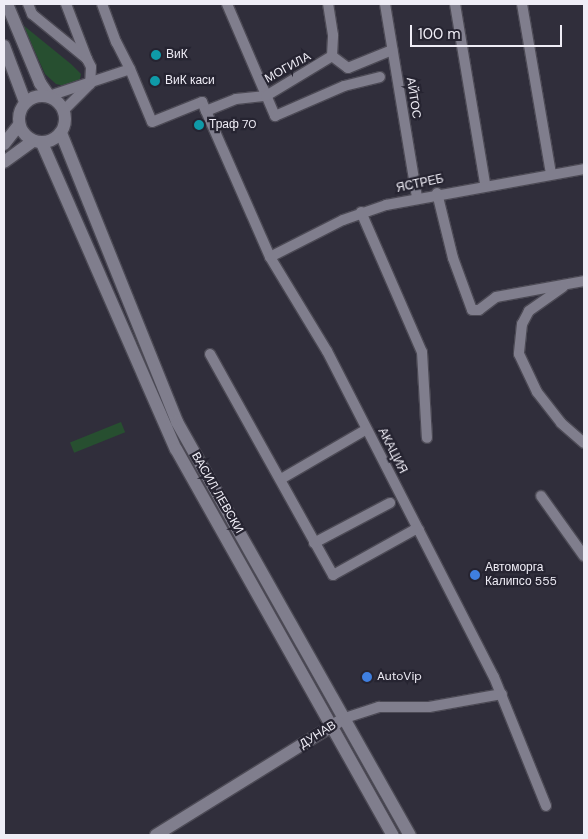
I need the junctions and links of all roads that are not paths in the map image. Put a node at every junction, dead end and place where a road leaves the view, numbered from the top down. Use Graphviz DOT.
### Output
graph roads {
  1 [pos="7,4"];
  2 [pos="28,4"];
  3 [pos="66,4"];
  4 [pos="102,4"];
  5 [pos="227,4"];
  6 [pos="328,4"];
  7 [pos="385,4"];
  8 [pos="455,4"];
  9 [pos="522,4"];
  10 [pos="4,46"];
  11 [pos="392,50"];
  12 [pos="332,56"];
  13 [pos="87,59"];
  14 [pos="130,69"];
  15 [pos="380,77"];
  16 [pos="90,84"];
  17 [pos="48,96"];
  18 [pos="266,96"];
  19 [pos="26,102"];
  20 [pos="64,110"];
  21 [pos="206,111"];
  22 [pos="19,125"];
  23 [pos="61,133"];
  24 [pos="38,142"];
  25 [pos="4,144"];
  26 [pos="4,162"];
  27 [pos="584,169"];
  28 [pos="551,174"];
  29 [pos="486,184"];
  30 [pos="437,193"];
  31 [pos="416,197"];
  32 [pos="362,212"];
  33 [pos="270,257"];
  34 [pos="584,281"];
  35 [pos="568,284"];
  36 [pos="210,354"];
  37 [pos="367,429"];
  38 [pos="427,438"];
  39 [pos="584,443"];
  40 [pos="281,479"];
  41 [pos="541,496"];
  42 [pos="390,503"];
  43 [pos="419,530"];
  44 [pos="314,543"];
  45 [pos="584,556"];
  46 [pos="502,694"];
  47 [pos="345,718"];
  48 [pos="331,726"];
  49 [pos="546,806"];
  50 [pos="156,835"];
  51 [pos="393,835"];
  52 [pos="410,835"];
  1 -- 17 [label="main road"];
  2 -- 13 [label="street"];
  3 -- 13 [label="street"];
  4 -- 14 [label="street"];
  5 -- 18 [label="street"];
  6 -- 12 [label="street"];
  7 -- 11 [label="street, АЙТОС"];
  8 -- 29 [label="street"];
  9 -- 28 [label="street"];
  10 -- 19 [label="main road"];
  11 -- 12 [label="street"];
  11 -- 31 [label="street, АЙТОС"];
  12 -- 18 [label="street, МОГИЛА"];
  13 -- 16 [label="street"];
  14 -- 16 [label="street"];
  14 -- 21 [label="street"];
  15 -- 18 [label="street"];
  16 -- 17 [label="street"];
  16 -- 20 [label="street"];
  17 -- 19 [label="main road"];
  17 -- 20 [label="main road"];
  18 -- 21 [label="street, МОГИЛА"];
  19 -- 22 [label="main road"];
  20 -- 23 [label="main road"];
  21 -- 33 [label="street, АКАЦИЯ"];
  22 -- 24 [label="main road"];
  22 -- 25 [label="main road"];
  23 -- 24 [label="main road"];
  23 -- 47 [label="main road, ВАСИЛ ЛЕВСКИ"];
  24 -- 26 [label="main road"];
  24 -- 48 [label="main road, ВАСИЛ ЛЕВСКИ"];
  27 -- 28 [label="street, ЯСТРЕБ"];
  28 -- 29 [label="street, ЯСТРЕБ"];
  29 -- 30 [label="street, ЯСТРЕБ"];
  30 -- 31 [label="street, ЯСТРЕБ"];
  30 -- 35 [label="street"];
  31 -- 32 [label="street, ЯСТРЕБ"];
  32 -- 33 [label="street, ЯСТРЕБ"];
  32 -- 38 [label="street"];
  33 -- 37 [label="street, АКАЦИЯ"];
  34 -- 35 [label="street"];
  35 -- 39 [label="street"];
  36 -- 40 [label="street"];
  37 -- 40 [label="street"];
  37 -- 43 [label="street, АКАЦИЯ"];
  40 -- 44 [label="street"];
  41 -- 45 [label="street"];
  42 -- 44 [label="street"];
  43 -- 44 [label="street"];
  43 -- 46 [label="street, АКАЦИЯ"];
  46 -- 47 [label="street, ДУНАВ"];
  46 -- 49 [label="street, АКАЦИЯ"];
  47 -- 48 [label="main road, ДУНАВ"];
  47 -- 52 [label="main road, ВАСИЛ ЛЕВСКИ"];
  48 -- 50 [label="main road, ДУНАВ"];
  48 -- 51 [label="main road, ВАСИЛ ЛЕВСКИ"];
}
